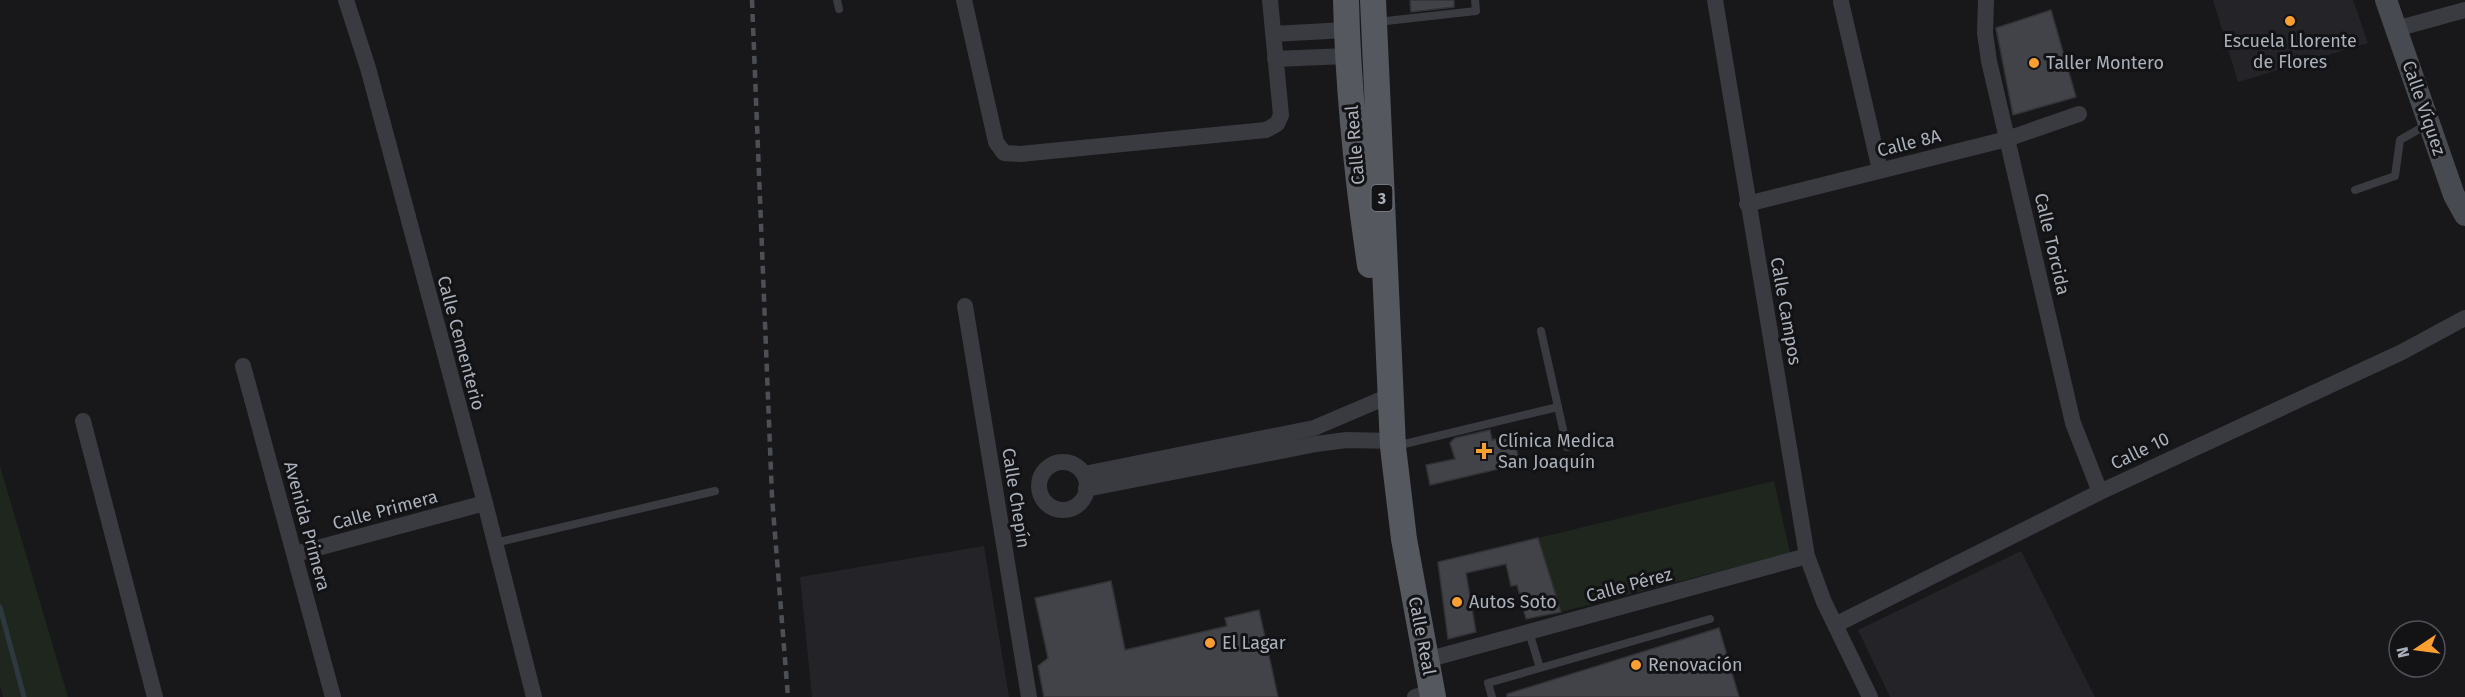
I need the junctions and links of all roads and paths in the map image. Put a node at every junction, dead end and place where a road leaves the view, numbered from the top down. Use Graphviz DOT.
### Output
graph roads {
  1 [pos="346,0"];
  2 [pos="964,0"];
  3 [pos="1270,0"];
  4 [pos="1346,0"];
  5 [pos="1475,0"];
  6 [pos="1715,0"];
  7 [pos="1986,0"];
  8 [pos="2386,0"];
  9 [pos="1841,2"];
  10 [pos="2465,10"];
  11 [pos="1373,11"];
  12 [pos="2396,28"];
  13 [pos="1346,30"];
  14 [pos="1273,34"];
  15 [pos="1347,56"];
  16 [pos="1275,59"];
  17 [pos="2079,114"];
  18 [pos="2428,124"];
  19 [pos="2007,139"];
  20 [pos="1880,171"];
  21 [pos="2355,190"];
  22 [pos="1748,204"];
  23 [pos="2465,215"];
  24 [pos="965,306"];
  25 [pos="2465,318"];
  26 [pos="1541,331"];
  27 [pos="243,366"];
  28 [pos="1389,396"];
  29 [pos="1558,407"];
  30 [pos="83,421"];
  31 [pos="1315,436"];
  32 [pos="1393,444"];
  33 [pos="1567,447"];
  34 [pos="1085,482"];
  35 [pos="715,491"];
  36 [pos="2100,492"];
  37 [pos="485,503"];
  38 [pos="495,543"];
  39 [pos="295,554"];
  40 [pos="1807,556"];
  41 [pos="1710,619"];
  42 [pos="1835,625"];
  43 [pos="1529,632"];
  44 [pos="1426,660"];
  45 [pos="1540,668"];
  46 [pos="1427,696"];
  47 [pos="154,697"];
  48 [pos="333,697"];
  49 [pos="534,697"];
  50 [pos="1029,697"];
  51 [pos="1492,697"];
  52 [pos="1870,697"];
  1 -- 37 [label="street, Calle Cementerio"];
  2 -- 16 [label="street"];
  3 -- 14 [label="street"];
  4 -- 13 [label="main road, Calle Real / 3"];
  5 -- 11 [label="lane"];
  6 -- 22 [label="street, Calle Campos"];
  7 -- 19 [label="street, Calle Torcida"];
  8 -- 12 [label="main road, Calle Víquez"];
  9 -- 20 [label="street"];
  10 -- 12 [label="street"];
  11 -- 28 [label="main road, Calle Real / 3"];
  12 -- 18 [label="main road, Calle Víquez"];
  13 -- 14 [label="street"];
  13 -- 15 [label="main road, Calle Real / 3"];
  14 -- 16 [label="street"];
  15 -- 16 [label="street"];
  15 -- 28 [label="main road, Calle Real / 3"];
  17 -- 19 [label="street, Calle 8A"];
  18 -- 21 [label="lane"];
  18 -- 23 [label="main road, Calle Víquez"];
  19 -- 20 [label="street, Calle 8A"];
  19 -- 36 [label="street, Calle Torcida"];
  20 -- 22 [label="street, Calle 8A"];
  22 -- 40 [label="street, Calle Campos"];
  24 -- 50 [label="street, Calle Chepín"];
  25 -- 36 [label="street, Calle 10"];
  26 -- 29 [label="lane"];
  27 -- 39 [label="street, Avenida Primera"];
  28 -- 31 [label="street"];
  28 -- 32 [label="main road, Calle Real / 3"];
  29 -- 32 [label="lane"];
  29 -- 33 [label="lane"];
  30 -- 47 [label="street"];
  31 -- 32 [label="street"];
  31 -- 34 [label="street"];
  32 -- 44 [label="main road, Calle Real / 3"];
  35 -- 38 [label="lane"];
  36 -- 42 [label="street, Calle 10"];
  37 -- 38 [label="street, Calle Cementerio"];
  37 -- 39 [label="street, Calle Primera"];
  38 -- 49 [label="street, Calle Cementerio"];
  39 -- 48 [label="street, Avenida Primera"];
  40 -- 42 [label="street, Calle Campos"];
  40 -- 43 [label="street, Calle Pérez"];
  41 -- 45 [label="lane"];
  42 -- 52 [label="street, Calle Campos"];
  43 -- 44 [label="street, Calle Pérez"];
  43 -- 45 [label="lane"];
  44 -- 46 [label="main road, Calle Real / 3"];
  45 -- 51 [label="lane"];
}
